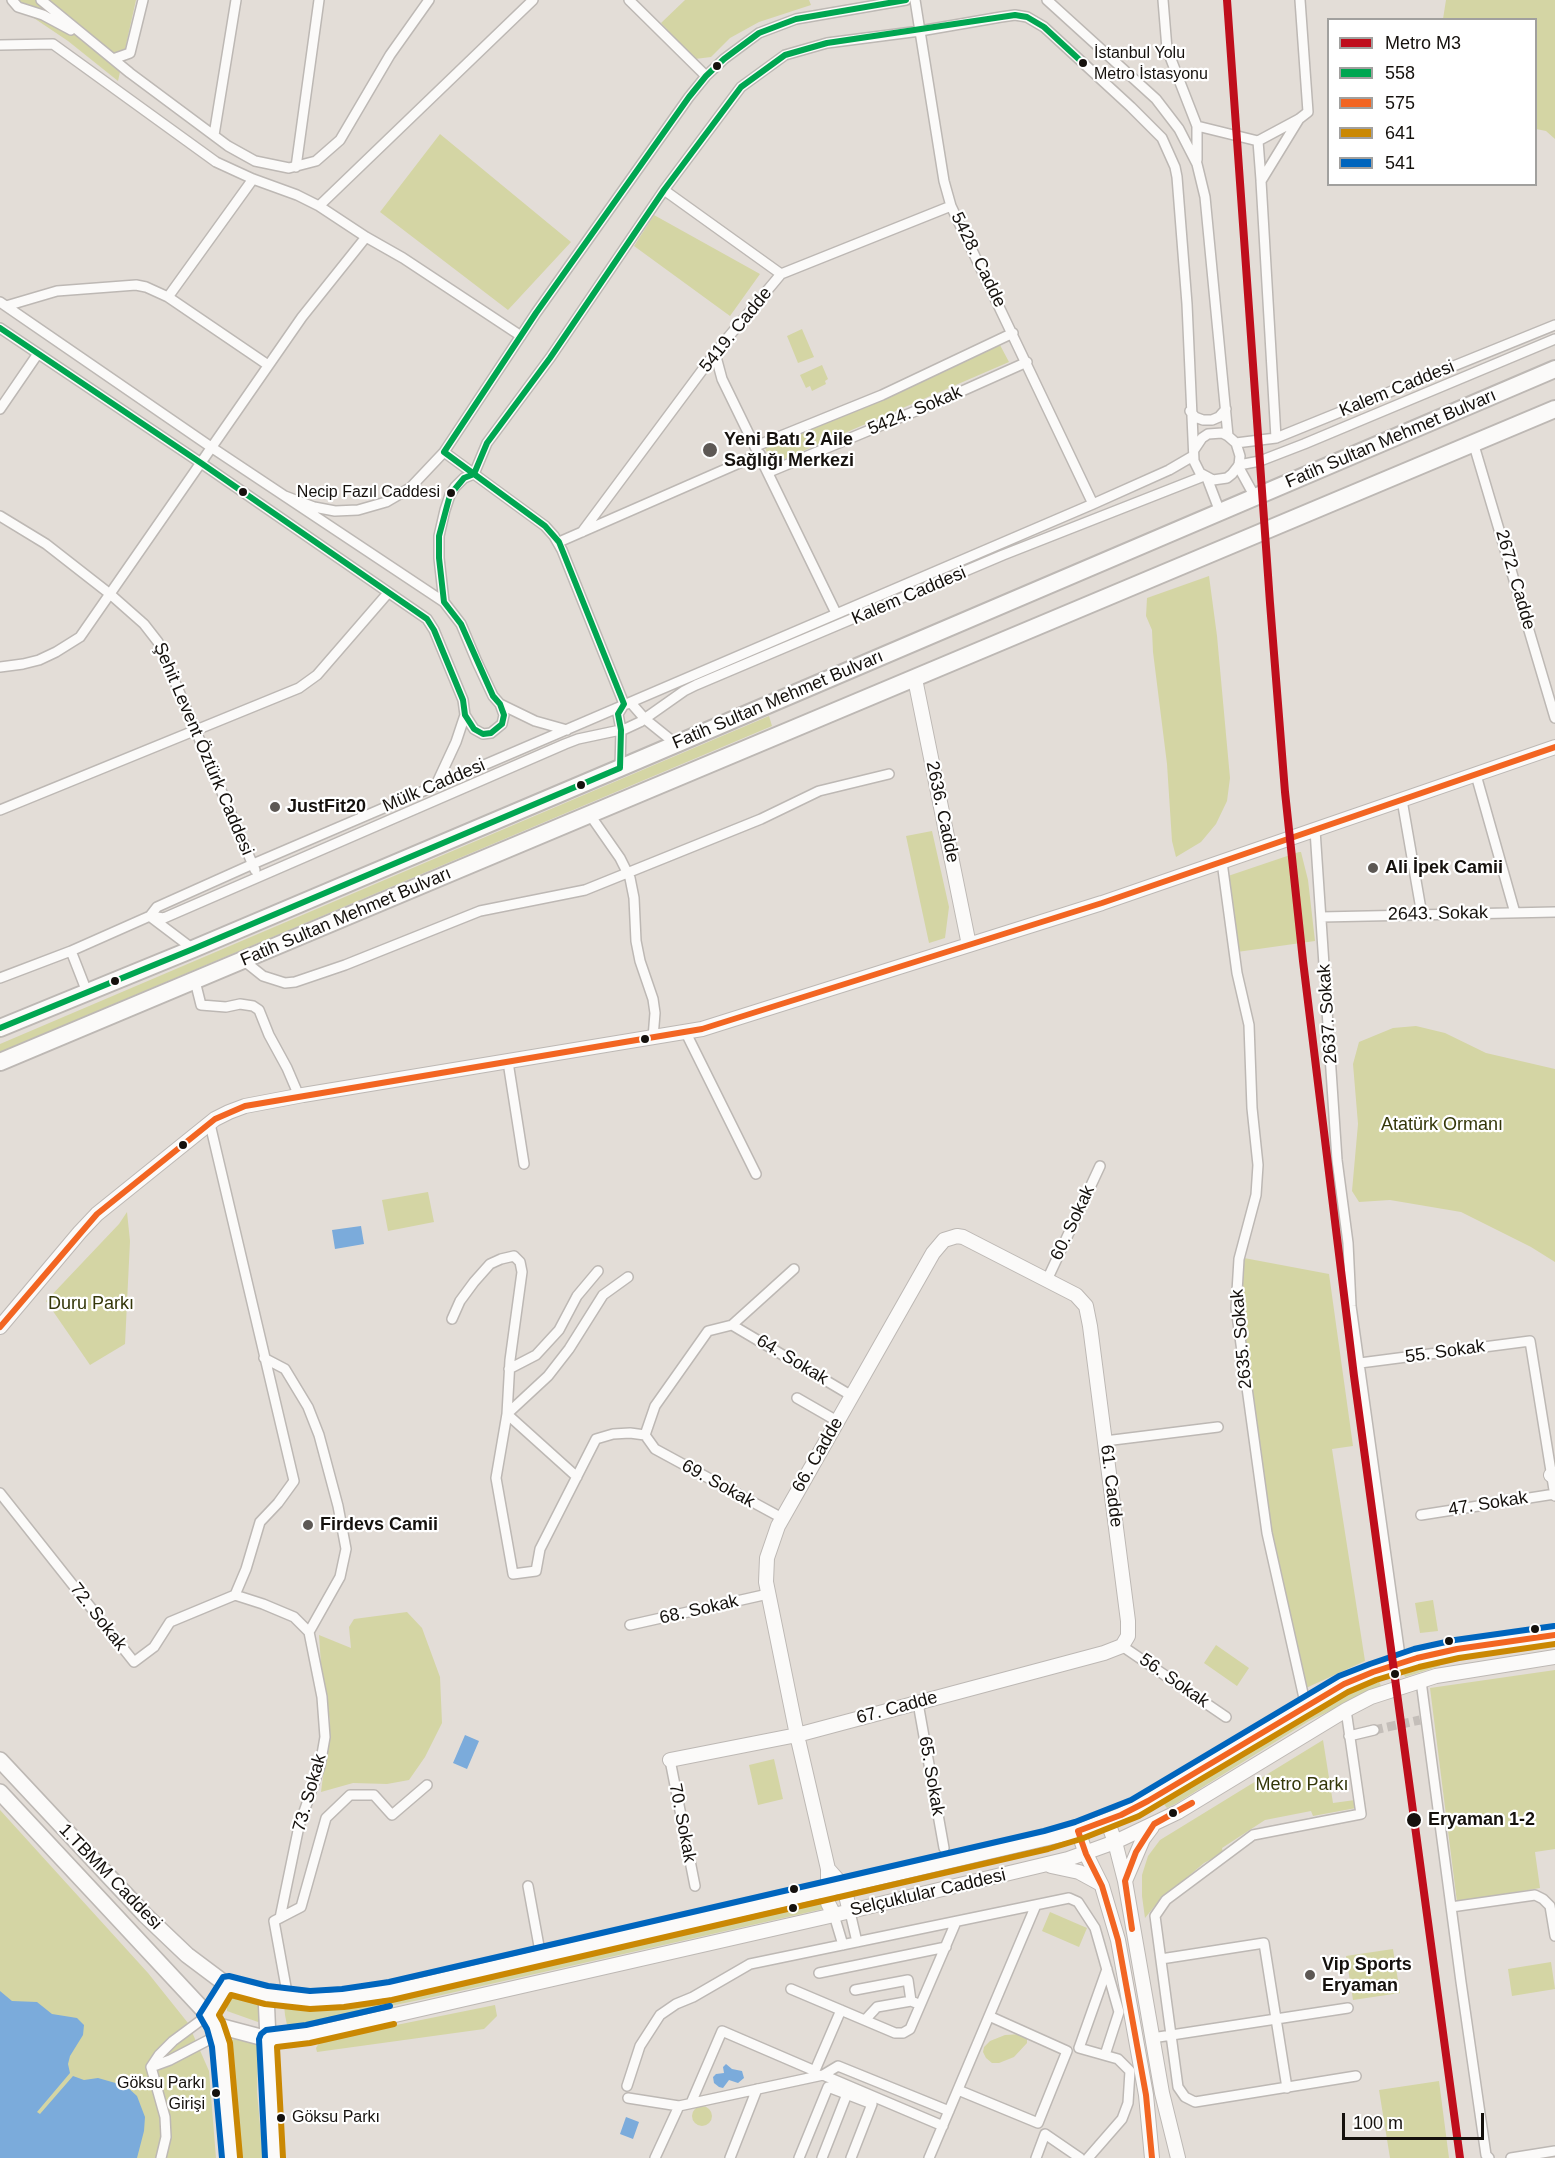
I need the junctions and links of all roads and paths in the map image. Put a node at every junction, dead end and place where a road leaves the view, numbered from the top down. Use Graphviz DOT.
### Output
graph roads {
  1 [pos="12,0"];
  2 [pos="41,0"];
  3 [pos="143,0"];
  4 [pos="236,0"];
  5 [pos="319,0"];
  6 [pos="429,0"];
  7 [pos="533,0"];
  8 [pos="628,0"];
  9 [pos="906,0"];
  10 [pos="915,0"];
  11 [pos="1047,0"];
  12 [pos="1163,0"];
  13 [pos="1300,0"];
  14 [pos="920,31"];
  15 [pos="88,39"];
  16 [pos="0,45"];
  17 [pos="113,59"];
  18 [pos="706,76"];
  19 [pos="1299,119"];
  20 [pos="1197,126"];
  21 [pos="214,135"];
  22 [pos="1258,141"];
  23 [pos="1197,164"];
  24 [pos="296,167"];
  25 [pos="253,179"];
  26 [pos="1261,181"];
  27 [pos="664,189"];
  28 [pos="320,206"];
  29 [pos="951,206"];
  30 [pos="366,237"];
  31 [pos="781,274"];
  32 [pos="168,297"];
  33 [pos="3,304"];
  34 [pos="1555,324"];
  35 [pos="0,328"];
  36 [pos="1013,333"];
  37 [pos="521,336"];
  38 [pos="1555,339"];
  39 [pos="715,353"];
  40 [pos="37,355"];
  41 [pos="1027,362"];
  42 [pos="268,365"];
  43 [pos="1555,369"];
  44 [pos="0,409"];
  45 [pos="1226,409"];
  46 [pos="1555,409"];
  47 [pos="1190,411"];
  48 [pos="1228,436"];
  49 [pos="1276,438"];
  50 [pos="1473,442"];
  51 [pos="1236,443"];
  52 [pos="211,447"];
  53 [pos="758,450"];
  54 [pos="444,452"];
  55 [pos="1194,453"];
  56 [pos="201,463"];
  57 [pos="1238,465"];
  58 [pos="769,472"];
  59 [pos="474,474"];
  60 [pos="1205,477"];
  61 [pos="285,496"];
  62 [pos="1254,497"];
  63 [pos="1093,504"];
  64 [pos="1220,512"];
  65 [pos="0,516"];
  66 [pos="582,532"];
  67 [pos="559,542"];
  68 [pos="388,593"];
  69 [pos="110,594"];
  70 [pos="444,602"];
  71 [pos="836,613"];
  72 [pos="0,667"];
  73 [pos="915,679"];
  74 [pos="500,704"];
  75 [pos="624,704"];
  76 [pos="465,716"];
  77 [pos="1555,718"];
  78 [pos="645,719"];
  79 [pos="196,729"];
  80 [pos="567,730"];
  81 [pos="621,730"];
  82 [pos="676,744"];
  83 [pos="1555,747"];
  84 [pos="620,768"];
  85 [pos="889,774"];
  86 [pos="1476,775"];
  87 [pos="436,785"];
  88 [pos="1401,800"];
  89 [pos="0,810"];
  90 [pos="590,815"];
  91 [pos="1315,830"];
  92 [pos="1222,862"];
  93 [pos="253,864"];
  94 [pos="627,872"];
  95 [pos="258,876"];
  96 [pos="1515,912"];
  97 [pos="1555,912"];
  98 [pos="1422,915"];
  99 [pos="150,916"];
  100 [pos="1322,917"];
  101 [pos="969,945"];
  102 [pos="193,949"];
  103 [pos="70,951"];
  104 [pos="243,960"];
  105 [pos="0,978"];
  106 [pos="195,981"];
  107 [pos="87,993"];
  108 [pos="0,1028"];
  109 [pos="686,1033"];
  110 [pos="653,1038"];
  111 [pos="0,1062"];
  112 [pos="508,1062"];
  113 [pos="299,1096"];
  114 [pos="210,1124"];
  115 [pos="524,1164"];
  116 [pos="1100,1166"];
  117 [pos="756,1174"];
  118 [pos="794,1269"];
  119 [pos="598,1271"];
  120 [pos="628,1277"];
  121 [pos="1047,1280"];
  122 [pos="452,1319"];
  123 [pos="732,1324"];
  124 [pos="1090,1326"];
  125 [pos="0,1327"];
  126 [pos="264,1358"];
  127 [pos="1360,1364"];
  128 [pos="509,1368"];
  129 [pos="852,1396"];
  130 [pos="797,1398"];
  131 [pos="507,1414"];
  132 [pos="837,1421"];
  133 [pos="1218,1426"];
  134 [pos="645,1435"];
  135 [pos="1105,1441"];
  136 [pos="1553,1474"];
  137 [pos="577,1477"];
  138 [pos="0,1493"];
  139 [pos="1555,1495"];
  140 [pos="1421,1515"];
  141 [pos="782,1518"];
  142 [pos="768,1594"];
  143 [pos="235,1595"];
  144 [pos="630,1625"];
  145 [pos="309,1632"];
  146 [pos="1555,1635"];
  147 [pos="1122,1646"];
  148 [pos="1555,1657"];
  149 [pos="1401,1663"];
  150 [pos="1421,1681"];
  151 [pos="918,1703"];
  152 [pos="1306,1707"];
  153 [pos="1346,1710"];
  154 [pos="1226,1717"];
  155 [pos="1374,1730"];
  156 [pos="797,1735"];
  157 [pos="1349,1736"];
  158 [pos="0,1760"];
  159 [pos="670,1760"];
  160 [pos="427,1785"];
  161 [pos="0,1792"];
  162 [pos="1107,1820"];
  163 [pos="1154,1824"];
  164 [pos="1078,1831"];
  165 [pos="1115,1842"];
  166 [pos="944,1848"];
  167 [pos="1086,1854"];
  168 [pos="1043,1865"];
  169 [pos="828,1869"];
  170 [pos="1125,1881"];
  171 [pos="1101,1884"];
  172 [pos="528,1886"];
  173 [pos="694,1887"];
  174 [pos="844,1887"];
  175 [pos="827,1891"];
  176 [pos="1036,1905"];
  177 [pos="1451,1907"];
  178 [pos="850,1912"];
  179 [pos="834,1915"];
  180 [pos="280,1918"];
  181 [pos="956,1922"];
  182 [pos="1555,1936"];
  183 [pos="857,1942"];
  184 [pos="843,1945"];
  185 [pos="946,1947"];
  186 [pos="541,1957"];
  187 [pos="1161,1959"];
  188 [pos="1107,1969"];
  189 [pos="819,1973"];
  190 [pos="227,1984"];
  191 [pos="791,1989"];
  192 [pos="855,1990"];
  193 [pos="266,1995"];
  194 [pos="288,1998"];
  195 [pos="916,2003"];
  196 [pos="1348,2008"];
  197 [pos="841,2010"];
  198 [pos="989,2016"];
  199 [pos="1275,2019"];
  200 [pos="865,2020"];
  201 [pos="214,2025"];
  202 [pos="1171,2035"];
  203 [pos="1152,2038"];
  204 [pos="268,2039"];
  205 [pos="1105,2055"];
  206 [pos="151,2067"];
  207 [pos="816,2075"];
  208 [pos="1356,2076"];
  209 [pos="627,2086"];
  210 [pos="1287,2088"];
  211 [pos="757,2089"];
  212 [pos="958,2090"];
  213 [pos="847,2094"];
  214 [pos="628,2098"];
  215 [pos="691,2103"];
  216 [pos="679,2106"];
  217 [pos="949,2111"];
  218 [pos="943,2126"];
  219 [pos="1555,2151"];
  220 [pos="161,2158"];
  221 [pos="231,2158"];
  222 [pos="274,2158"];
  223 [pos="655,2158"];
  224 [pos="730,2158"];
  225 [pos="800,2158"];
  226 [pos="822,2158"];
  227 [pos="852,2158"];
  228 [pos="929,2158"];
  229 [pos="1036,2158"];
  230 [pos="1080,2158"];
  231 [pos="1088,2158"];
  232 [pos="1152,2158"];
  233 [pos="1178,2158"];
  234 [pos="1489,2158"];
  235 [pos="1511,2158"];
  1 -- 15 [label="street"];
  2 -- 15 [label="street"];
  3 -- 17 [label="street"];
  4 -- 21 [label="street"];
  5 -- 24 [label="street"];
  6 -- 24 [label="street"];
  7 -- 28 [label="street"];
  8 -- 18 [label="street"];
  9 -- 18 [label="street"];
  10 -- 14 [label="street, 5428. Cadde"];
  11 -- 23 [label="street"];
  12 -- 20 [label="street"];
  13 -- 19 [label="street"];
  14 -- 27 [label="street"];
  14 -- 29 [label="street, 5428. Cadde"];
  14 -- 47 [label="street"];
  15 -- 17 [label="street"];
  16 -- 25 [label="street"];
  17 -- 21 [label="street"];
  18 -- 37 [label="street"];
  19 -- 22 [label="street"];
  19 -- 26 [label="street"];
  20 -- 22 [label="street"];
  20 -- 23 [label="street"];
  21 -- 24 [label="street"];
  22 -- 26 [label="street"];
  23 -- 45 [label="street"];
  25 -- 28 [label="street"];
  25 -- 32 [label="street"];
  26 -- 49 [label="street"];
  27 -- 31 [label="street"];
  27 -- 59 [label="street"];
  28 -- 30 [label="street"];
  29 -- 31 [label="street, 5419. Cadde"];
  29 -- 36 [label="street, 5428. Cadde"];
  30 -- 37 [label="street"];
  30 -- 42 [label="street"];
  31 -- 39 [label="street, 5419. Cadde"];
  32 -- 33 [label="street"];
  32 -- 42 [label="street"];
  33 -- 52 [label="street"];
  34 -- 49 [label="street, Kalem Caddesi"];
  35 -- 40 [label="street"];
  36 -- 41 [label="street, 5428. Cadde"];
  36 -- 53 [label="street"];
  37 -- 54 [label="street"];
  38 -- 57 [label="street, Kalem Caddesi"];
  39 -- 53 [label="street"];
  39 -- 66 [label="street, 5419. Cadde"];
  40 -- 44 [label="street"];
  40 -- 56 [label="street"];
  41 -- 58 [label="street, 5424. Sokak"];
  41 -- 63 [label="street, 5428. Cadde"];
  42 -- 52 [label="street"];
  43 -- 62 [label="highway, Fatih Sultan Mehmet Bulvarı"];
  45 -- 47 [label="street"];
  45 -- 48 [label="street"];
  46 -- 50 [label="highway, Fatih Sultan Mehmet Bulvarı"];
  47 -- 55 [label="street"];
  48 -- 51 [label="street"];
  48 -- 55 [label="street"];
  49 -- 51 [label="street, Kalem Caddesi"];
  50 -- 73 [label="highway, Fatih Sultan Mehmet Bulvarı"];
  50 -- 77 [label="street, 2672. Cadde"];
  51 -- 57 [label="street"];
  52 -- 56 [label="street"];
  52 -- 61 [label="street"];
  53 -- 58 [label="street"];
  53 -- 66 [label="street"];
  54 -- 59 [label="street"];
  54 -- 61 [label="street"];
  55 -- 60 [label="street"];
  55 -- 63 [label="street, Kalem Caddesi"];
  56 -- 68 [label="street"];
  56 -- 69 [label="street"];
  57 -- 60 [label="street"];
  57 -- 62 [label="street"];
  58 -- 71 [label="street"];
  59 -- 67 [label="street"];
  59 -- 70 [label="street"];
  60 -- 64 [label="street"];
  60 -- 78 [label="street, Kalem Caddesi"];
  61 -- 70 [label="street"];
  62 -- 64 [label="highway, Fatih Sultan Mehmet Bulvarı"];
  63 -- 71 [label="street, Kalem Caddesi"];
  64 -- 82 [label="highway, Fatih Sultan Mehmet Bulvarı"];
  65 -- 69 [label="street, Şehit Levent Öztürk Caddesi"];
  66 -- 67 [label="street"];
  67 -- 75 [label="street"];
  68 -- 76 [label="street"];
  68 -- 79 [label="street"];
  69 -- 72 [label="street"];
  69 -- 79 [label="street, Şehit Levent Öztürk Caddesi"];
  70 -- 74 [label="street"];
  71 -- 75 [label="street, Kalem Caddesi"];
  73 -- 90 [label="highway, Fatih Sultan Mehmet Bulvarı"];
  73 -- 101 [label="street, 2636. Cadde"];
  74 -- 76 [label="street"];
  74 -- 80 [label="street"];
  75 -- 78 [label="street"];
  75 -- 80 [label="street, Mülk Caddesi"];
  75 -- 81 [label="street"];
  76 -- 87 [label="street"];
  78 -- 81 [label="street, Kalem Caddesi"];
  78 -- 82 [label="street"];
  79 -- 89 [label="street"];
  79 -- 93 [label="street, Şehit Levent Öztürk Caddesi"];
  80 -- 87 [label="street, Mülk Caddesi"];
  81 -- 84 [label="street"];
  81 -- 95 [label="street, Mülk Caddesi"];
  82 -- 84 [label="highway, Fatih Sultan Mehmet Bulvarı"];
  83 -- 86 [label="street"];
  84 -- 102 [label="highway, Fatih Sultan Mehmet Bulvarı"];
  85 -- 94 [label="street"];
  86 -- 88 [label="street"];
  86 -- 96 [label="street"];
  87 -- 93 [label="street, Mülk Caddesi"];
  88 -- 91 [label="street"];
  88 -- 98 [label="street"];
  90 -- 94 [label="street"];
  90 -- 104 [label="highway, Fatih Sultan Mehmet Bulvarı"];
  91 -- 92 [label="street"];
  91 -- 100 [label="street, 2637. Sokak"];
  92 -- 101 [label="street"];
  92 -- 152 [label="street, 2635. Sokak"];
  93 -- 95 [label="street, Şehit Levent Öztürk Caddesi"];
  93 -- 99 [label="street, Mülk Caddesi"];
  94 -- 104 [label="street"];
  94 -- 110 [label="street"];
  95 -- 99 [label="street, Mülk Caddesi"];
  96 -- 97 [label="street, 2643. Sokak"];
  96 -- 98 [label="street, 2643. Sokak"];
  98 -- 100 [label="street, 2643. Sokak"];
  99 -- 102 [label="street"];
  99 -- 103 [label="street, Mülk Caddesi"];
  100 -- 127 [label="street, 2637. Sokak"];
  101 -- 109 [label="street"];
  102 -- 107 [label="highway, Fatih Sultan Mehmet Bulvarı"];
  103 -- 105 [label="street, Mülk Caddesi"];
  103 -- 107 [label="street"];
  104 -- 106 [label="highway, Fatih Sultan Mehmet Bulvarı"];
  106 -- 111 [label="highway, Fatih Sultan Mehmet Bulvarı"];
  106 -- 113 [label="street"];
  107 -- 108 [label="highway, Fatih Sultan Mehmet Bulvarı"];
  109 -- 110 [label="street"];
  109 -- 117 [label="street"];
  110 -- 112 [label="street"];
  112 -- 113 [label="street"];
  112 -- 115 [label="street"];
  113 -- 114 [label="street"];
  114 -- 125 [label="street"];
  114 -- 126 [label="street"];
  116 -- 121 [label="street, 60. Sokak"];
  118 -- 123 [label="street"];
  119 -- 128 [label="street"];
  120 -- 131 [label="street"];
  121 -- 124 [label="street, 66. Cadde"];
  121 -- 129 [label="street, 66. Cadde"];
  122 -- 128 [label="street"];
  123 -- 129 [label="street, 64. Sokak"];
  123 -- 134 [label="street"];
  124 -- 135 [label="street, 61. Cadde"];
  126 -- 143 [label="street"];
  126 -- 145 [label="street"];
  127 -- 136 [label="street, 55. Sokak"];
  127 -- 149 [label="street, 2637. Sokak"];
  128 -- 131 [label="street"];
  129 -- 132 [label="street, 66. Cadde"];
  130 -- 132 [label="street"];
  131 -- 137 [label="street"];
  131 -- 137 [label="street"];
  132 -- 141 [label="street, 66. Cadde"];
  133 -- 135 [label="street"];
  134 -- 137 [label="street"];
  134 -- 141 [label="street, 69. Sokak"];
  135 -- 147 [label="street, 61. Cadde"];
  136 -- 139 [label="street"];
  138 -- 143 [label="street, 72. Sokak"];
  139 -- 140 [label="street, 47. Sokak"];
  141 -- 142 [label="street, 66. Cadde"];
  142 -- 144 [label="street, 68. Sokak"];
  142 -- 156 [label="street, 66. Cadde"];
  143 -- 145 [label="street"];
  145 -- 180 [label="street, 73. Sokak"];
  146 -- 149 [label="street, Selçuklular Caddesi"];
  147 -- 151 [label="street, 67. Cadde"];
  147 -- 154 [label="street, 56. Sokak"];
  148 -- 150 [label="street, Selçuklular Caddesi"];
  149 -- 152 [label="street, Selçuklular Caddesi"];
  150 -- 153 [label="street, Selçuklular Caddesi"];
  150 -- 177 [label="street"];
  151 -- 156 [label="street, 67. Cadde"];
  151 -- 166 [label="street, 65. Sokak"];
  152 -- 162 [label="street, Selçuklular Caddesi"];
  153 -- 157 [label="street"];
  153 -- 163 [label="street, Selçuklular Caddesi"];
  155 -- 157 [label="street"];
  156 -- 159 [label="street, 67. Cadde"];
  156 -- 169 [label="street, 66. Cadde"];
  157 -- 187 [label="street"];
  158 -- 190 [label="main road, 1.TBMM Caddesi"];
  159 -- 173 [label="street, 70. Sokak"];
  160 -- 180 [label="street"];
  161 -- 201 [label="main road, 1.TBMM Caddesi"];
  162 -- 164 [label="street, Selçuklular Caddesi"];
  162 -- 165 [label="street"];
  163 -- 165 [label="street, Selçuklular Caddesi"];
  163 -- 170 [label="street"];
  164 -- 167 [label="street"];
  164 -- 174 [label="street, Selçuklular Caddesi"];
  165 -- 167 [label="street, Selçuklular Caddesi"];
  165 -- 170 [label="street"];
  167 -- 168 [label="street, Selçuklular Caddesi"];
  167 -- 171 [label="street"];
  168 -- 171 [label="street"];
  168 -- 178 [label="street, Selçuklular Caddesi"];
  169 -- 174 [label="street, 66. Cadde"];
  169 -- 175 [label="street, 66. Cadde"];
  170 -- 203 [label="street"];
  171 -- 232 [label="street"];
  172 -- 186 [label="street"];
  174 -- 175 [label="street, Selçuklular Caddesi"];
  174 -- 178 [label="street"];
  175 -- 179 [label="street, 66. Cadde"];
  175 -- 186 [label="street, Selçuklular Caddesi"];
  176 -- 181 [label="street"];
  176 -- 188 [label="street"];
  176 -- 198 [label="street"];
  177 -- 182 [label="street"];
  177 -- 234 [label="street"];
  178 -- 179 [label="street, Selçuklular Caddesi"];
  178 -- 183 [label="street"];
  179 -- 184 [label="street"];
  179 -- 204 [label="street, Selçuklular Caddesi"];
  180 -- 194 [label="street, 73. Sokak"];
  181 -- 183 [label="street"];
  181 -- 185 [label="street"];
  183 -- 184 [label="street"];
  184 -- 209 [label="street"];
  185 -- 189 [label="street"];
  185 -- 195 [label="street"];
  186 -- 194 [label="street, Selçuklular Caddesi"];
  187 -- 199 [label="street"];
  187 -- 202 [label="street"];
  188 -- 205 [label="street"];
  188 -- 205 [label="street"];
  190 -- 193 [label="main road"];
  190 -- 201 [label="main road"];
  191 -- 197 [label="street"];
  192 -- 195 [label="street"];
  193 -- 194 [label="street, Selçuklular Caddesi"];
  193 -- 204 [label="main road"];
  195 -- 200 [label="street"];
  195 -- 200 [label="street"];
  196 -- 199 [label="street"];
  197 -- 200 [label="street"];
  197 -- 207 [label="street"];
  198 -- 212 [label="street"];
  198 -- 212 [label="street"];
  199 -- 202 [label="street"];
  199 -- 210 [label="street"];
  201 -- 204 [label="main road"];
  201 -- 206 [label="street"];
  201 -- 206 [label="street"];
  201 -- 221 [label="main road"];
  202 -- 203 [label="street"];
  202 -- 210 [label="street"];
  203 -- 233 [label="street"];
  204 -- 222 [label="main road"];
  205 -- 231 [label="street"];
  206 -- 220 [label="street"];
  207 -- 211 [label="street"];
  207 -- 215 [label="street"];
  207 -- 217 [label="street"];
  207 -- 218 [label="street"];
  208 -- 210 [label="street"];
  211 -- 215 [label="street"];
  211 -- 224 [label="street"];
  212 -- 217 [label="street"];
  213 -- 225 [label="street"];
  213 -- 226 [label="street"];
  213 -- 227 [label="street"];
  214 -- 216 [label="street"];
  215 -- 216 [label="street"];
  216 -- 223 [label="street"];
  217 -- 218 [label="street"];
  218 -- 228 [label="street"];
  219 -- 235 [label="street"];
  229 -- 230 [label="street"];
}
